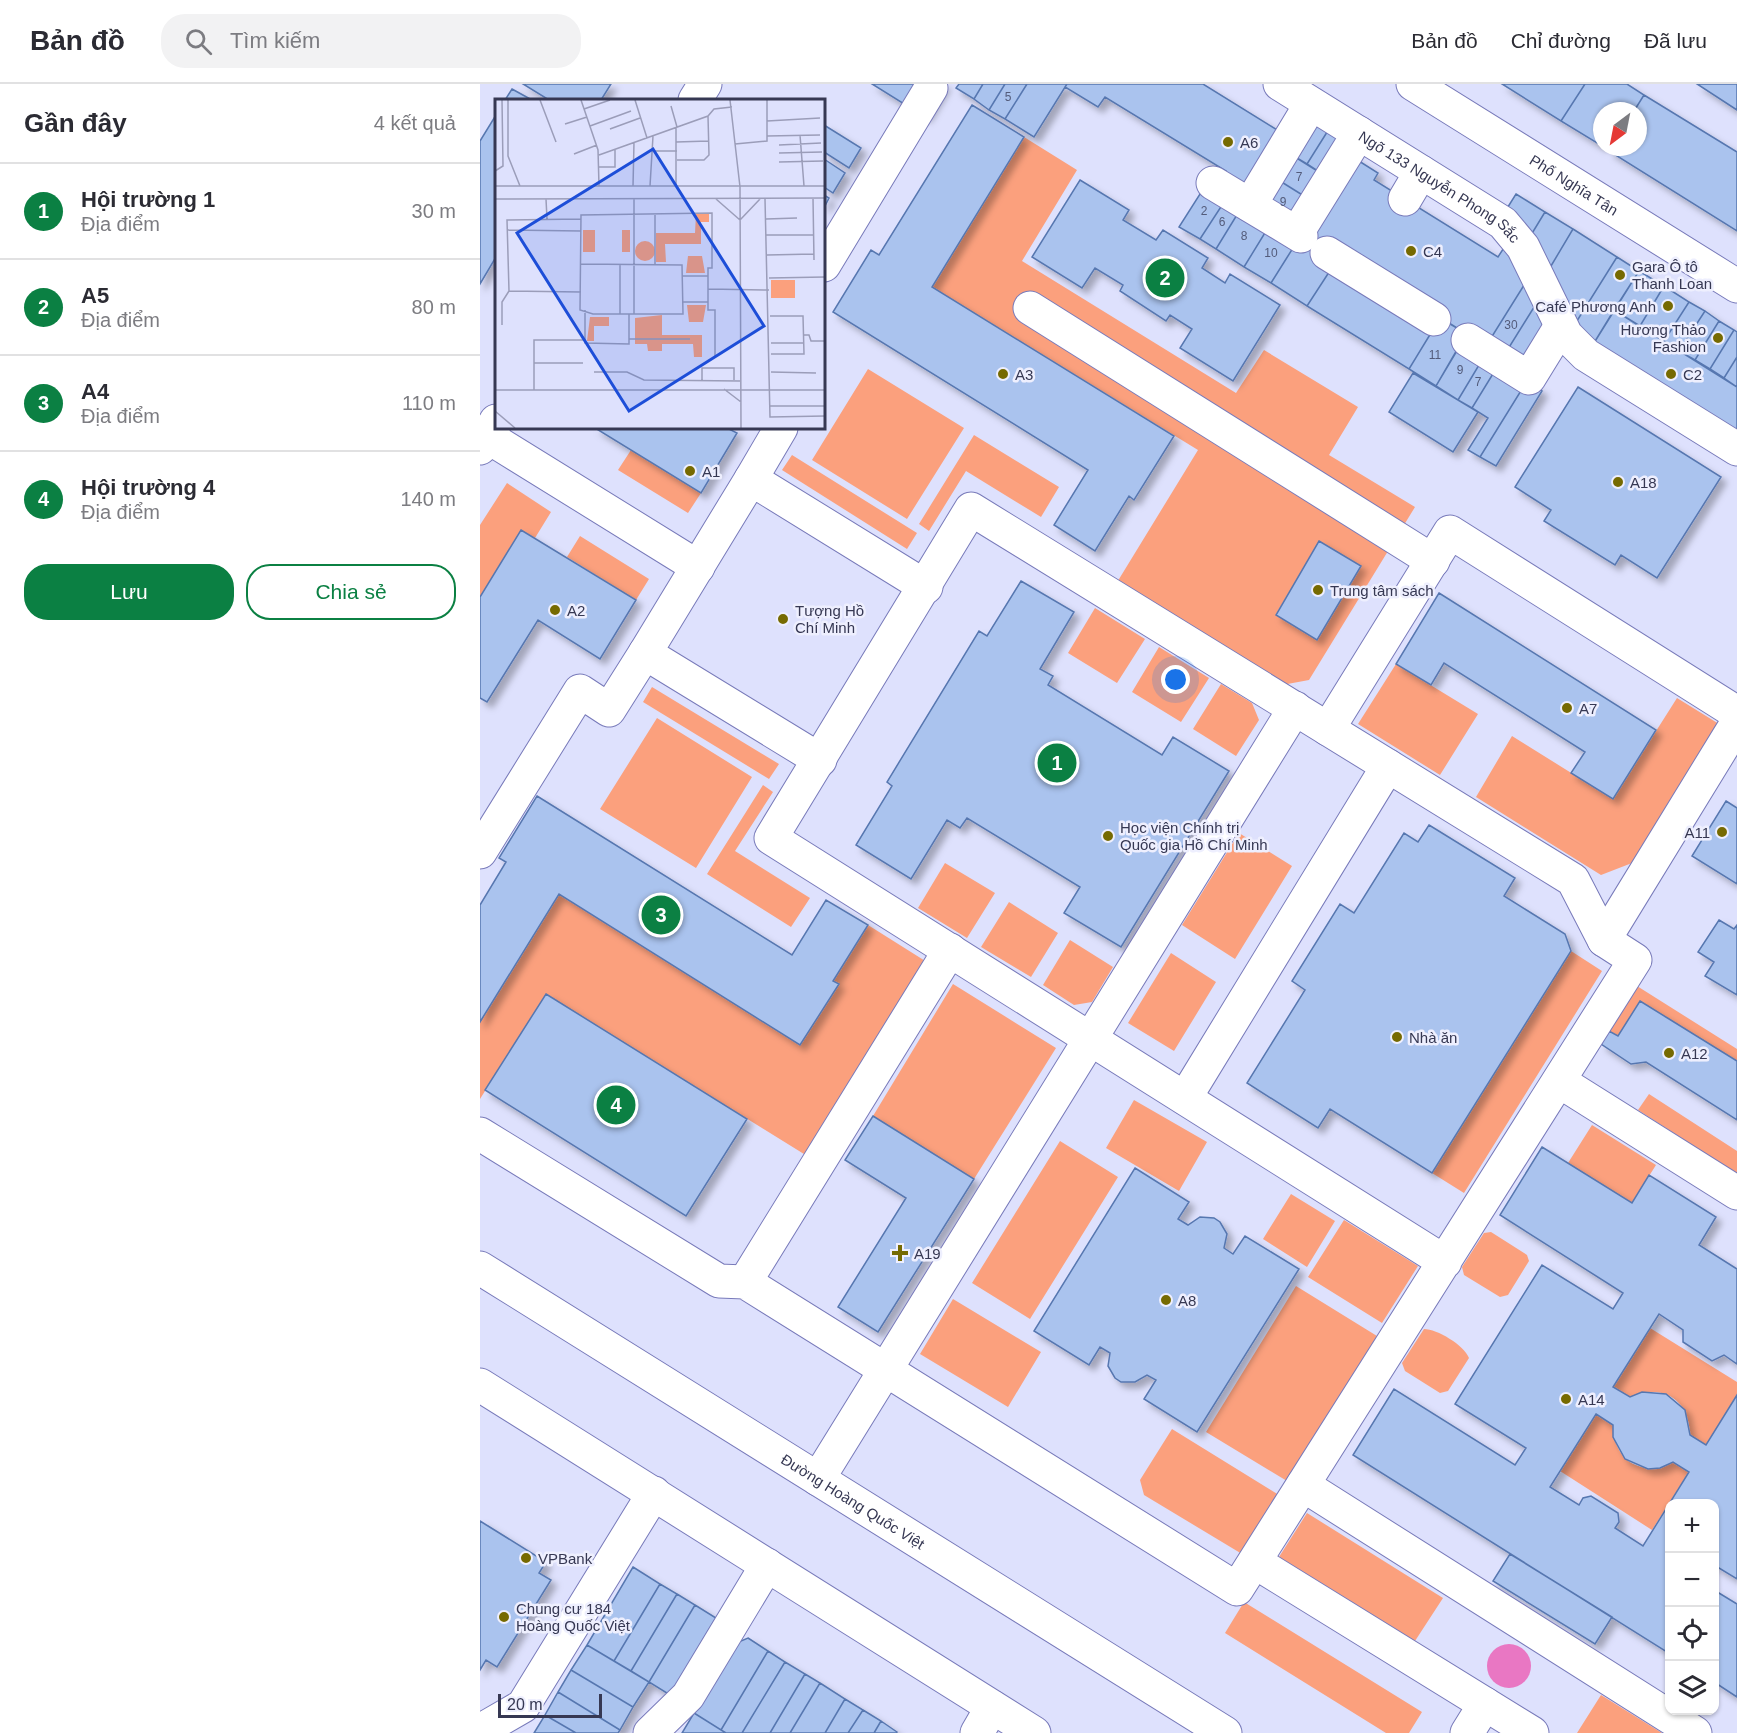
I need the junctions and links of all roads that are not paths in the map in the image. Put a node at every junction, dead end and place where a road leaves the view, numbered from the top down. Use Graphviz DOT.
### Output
graph roads {
  1 [pos="705,84"];
  2 [pos="1280,84"];
  3 [pos="1413,84"];
  4 [pos="931,88"];
  5 [pos="696,99"];
  6 [pos="1311,104"];
  7 [pos="1359,133"];
  8 [pos="1214,183"];
  9 [pos="1250,205"];
  10 [pos="1308,241"];
  11 [pos="825,263"];
  12 [pos="1737,286"];
  13 [pos="1030,308"];
  14 [pos="1434,319"];
  15 [pos="1561,326"];
  16 [pos="1468,340"];
  17 [pos="780,429"];
  18 [pos="486,435"];
  19 [pos="1737,449"];
  20 [pos="751,479"];
  21 [pos="1432,561"];
  22 [pos="698,567"];
  23 [pos="926,587"];
  24 [pos="645,653"];
  25 [pos="1295,708"];
  26 [pos="1328,729"];
  27 [pos="1734,731"];
  28 [pos="820,760"];
  29 [pos="1388,766"];
  30 [pos="480,852"];
  31 [pos="1604,940"];
  32 [pos="950,950"];
  33 [pos="1090,1039"];
  34 [pos="1559,1081"];
  35 [pos="1185,1098"];
  36 [pos="480,1134"];
  37 [pos="1737,1193"];
  38 [pos="1445,1262"];
  39 [pos="480,1268"];
  40 [pos="745,1282"];
  41 [pos="885,1370"];
  42 [pos="482,1389"];
  43 [pos="818,1479"];
  44 [pos="1303,1485"];
  45 [pos="654,1493"];
  46 [pos="1255,1562"];
  47 [pos="767,1565"];
  48 [pos="1485,1704"];
  49 [pos="487,1720"];
  50 [pos="984,1720"];
  51 [pos="650,1733"];
  52 [pos="1034,1733"];
  53 [pos="1225,1733"];
  54 [pos="1467,1733"];
  55 [pos="1532,1733"];
  56 [pos="1695,1733"];
  1 -- 5 [label="main road"];
  2 -- 6 [label="main road, Ngõ 133 Nguyễn Phong Sắc"];
  3 -- 12 [label="main road, Phố Nghĩa Tân"];
  4 -- 11 [label="main road"];
  6 -- 7 [label="main road, Ngõ 133 Nguyễn Phong Sắc"];
  6 -- 9 [label="main road"];
  7 -- 10 [label="main road"];
  7 -- 15 [label="main road, Ngõ 133 Nguyễn Phong Sắc"];
  8 -- 9 [label="main road"];
  9 -- 10 [label="main road"];
  10 -- 14 [label="main road"];
  13 -- 21 [label="main road"];
  15 -- 16 [label="main road"];
  15 -- 19 [label="main road, Ngõ 133 Nguyễn Phong Sắc"];
  17 -- 20 [label="main road"];
  18 -- 22 [label="main road"];
  20 -- 22 [label="main road"];
  20 -- 23 [label="main road"];
  21 -- 26 [label="main road"];
  21 -- 27 [label="main road"];
  22 -- 24 [label="main road"];
  23 -- 25 [label="main road"];
  23 -- 28 [label="main road"];
  24 -- 28 [label="main road"];
  24 -- 30 [label="main road"];
  25 -- 26 [label="main road"];
  25 -- 33 [label="main road"];
  26 -- 29 [label="main road"];
  27 -- 31 [label="main road"];
  28 -- 32 [label="main road"];
  29 -- 31 [label="main road"];
  29 -- 35 [label="main road"];
  31 -- 34 [label="main road"];
  32 -- 33 [label="main road"];
  32 -- 40 [label="main road"];
  33 -- 35 [label="main road"];
  33 -- 41 [label="main road"];
  34 -- 37 [label="main road"];
  34 -- 38 [label="main road"];
  35 -- 38 [label="main road"];
  36 -- 40 [label="main road"];
  38 -- 44 [label="main road"];
  39 -- 43 [label="main road, Đường Hoàng Quốc Việt"];
  40 -- 41 [label="main road"];
  41 -- 43 [label="main road"];
  41 -- 46 [label="main road"];
  42 -- 45 [label="main road"];
  43 -- 53 [label="main road, Đường Hoàng Quốc Việt"];
  44 -- 46 [label="main road"];
  44 -- 56 [label="main road"];
  45 -- 47 [label="main road"];
  45 -- 49 [label="main road"];
  46 -- 48 [label="main road"];
  47 -- 50 [label="main road"];
  47 -- 51 [label="main road"];
  48 -- 54 [label="main road"];
  48 -- 55 [label="main road"];
  50 -- 52 [label="main road"];
}
